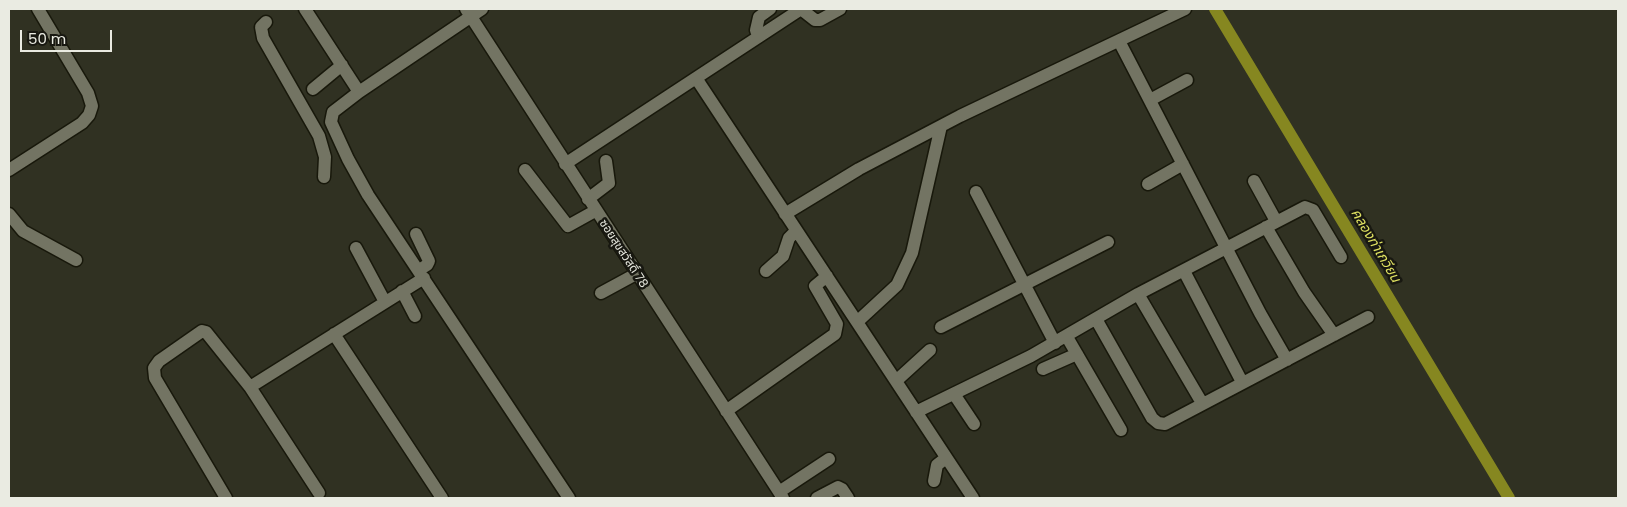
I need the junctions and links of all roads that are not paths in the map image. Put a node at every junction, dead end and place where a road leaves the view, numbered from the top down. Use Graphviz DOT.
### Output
graph roads {
  1 [pos="38,9"];
  2 [pos="305,9"];
  3 [pos="482,9"];
  4 [pos="770,9"];
  5 [pos="801,9"];
  6 [pos="840,9"];
  7 [pos="1184,9"];
  8 [pos="468,12"];
  9 [pos="266,22"];
  10 [pos="758,36"];
  11 [pos="1119,41"];
  12 [pos="342,65"];
  13 [pos="696,78"];
  14 [pos="1187,80"];
  15 [pos="313,89"];
  16 [pos="359,92"];
  17 [pos="1150,100"];
  18 [pos="330,117"];
  19 [pos="312,122"];
  20 [pos="941,126"];
  21 [pos="606,161"];
  22 [pos="565,164"];
  23 [pos="1183,164"];
  24 [pos="9,170"];
  25 [pos="525,170"];
  26 [pos="324,177"];
  27 [pos="1254,181"];
  28 [pos="1148,184"];
  29 [pos="976,192"];
  30 [pos="588,199"];
  31 [pos="595,211"];
  32 [pos="9,214"];
  33 [pos="785,214"];
  34 [pos="1271,224"];
  35 [pos="796,231"];
  36 [pos="416,234"];
  37 [pos="1108,242"];
  38 [pos="1226,247"];
  39 [pos="356,248"];
  40 [pos="1341,258"];
  41 [pos="76,260"];
  42 [pos="766,271"];
  43 [pos="1184,271"];
  44 [pos="421,274"];
  45 [pos="636,274"];
  46 [pos="827,276"];
  47 [pos="1025,284"];
  48 [pos="402,291"];
  49 [pos="601,293"];
  50 [pos="1138,294"];
  51 [pos="385,302"];
  52 [pos="415,316"];
  53 [pos="1368,317"];
  54 [pos="1096,319"];
  55 [pos="857,322"];
  56 [pos="941,327"];
  57 [pos="334,334"];
  58 [pos="1334,335"];
  59 [pos="1067,337"];
  60 [pos="1055,343"];
  61 [pos="930,350"];
  62 [pos="1076,354"];
  63 [pos="1288,360"];
  64 [pos="1043,369"];
  65 [pos="896,381"];
  66 [pos="1242,382"];
  67 [pos="250,387"];
  68 [pos="954,394"];
  69 [pos="1202,403"];
  70 [pos="726,411"];
  71 [pos="916,412"];
  72 [pos="974,424"];
  73 [pos="1121,430"];
  74 [pos="946,458"];
  75 [pos="829,459"];
  76 [pos="934,481"];
  77 [pos="319,493"];
  78 [pos="781,495"];
  79 [pos="226,498"];
  80 [pos="442,498"];
  81 [pos="569,498"];
  82 [pos="817,498"];
  83 [pos="848,498"];
  84 [pos="973,498"];
  1 -- 24 [label="street"];
  2 -- 12 [label="street"];
  3 -- 8 [label="street"];
  4 -- 10 [label="street"];
  5 -- 6 [label="street"];
  5 -- 10 [label="street"];
  7 -- 11 [label="street"];
  8 -- 16 [label="street"];
  8 -- 22 [label="street, ซอยสุขสวัสดิ์ 78"];
  9 -- 19 [label="street"];
  10 -- 13 [label="street"];
  11 -- 17 [label="street"];
  11 -- 20 [label="street"];
  12 -- 15 [label="street"];
  12 -- 16 [label="street"];
  13 -- 22 [label="street"];
  13 -- 33 [label="street"];
  14 -- 17 [label="street"];
  16 -- 18 [label="street"];
  17 -- 23 [label="street"];
  18 -- 19 [label="street"];
  18 -- 44 [label="street"];
  19 -- 26 [label="street"];
  20 -- 33 [label="street"];
  20 -- 55 [label="street"];
  21 -- 30 [label="street"];
  22 -- 30 [label="street, ซอยสุขสวัสดิ์ 78"];
  23 -- 28 [label="street"];
  23 -- 38 [label="street"];
  25 -- 31 [label="street"];
  27 -- 34 [label="street"];
  29 -- 47 [label="street"];
  30 -- 31 [label="street, ซอยสุขสวัสดิ์ 78"];
  31 -- 45 [label="street, ซอยสุขสวัสดิ์ 78"];
  32 -- 41 [label="street"];
  33 -- 35 [label="street"];
  34 -- 38 [label="street"];
  34 -- 40 [label="street"];
  34 -- 58 [label="street"];
  35 -- 42 [label="street"];
  35 -- 46 [label="street"];
  36 -- 44 [label="street"];
  37 -- 47 [label="street"];
  38 -- 43 [label="street"];
  38 -- 63 [label="street"];
  39 -- 51 [label="street"];
  43 -- 50 [label="street"];
  43 -- 66 [label="street"];
  44 -- 48 [label="street"];
  44 -- 81 [label="street"];
  45 -- 49 [label="street"];
  45 -- 70 [label="street, ซอยสุขสวัสดิ์ 78"];
  46 -- 55 [label="street"];
  46 -- 70 [label="street"];
  47 -- 56 [label="street"];
  47 -- 60 [label="street"];
  48 -- 51 [label="street"];
  48 -- 52 [label="street"];
  50 -- 54 [label="street"];
  50 -- 69 [label="street"];
  51 -- 57 [label="street"];
  53 -- 58 [label="street"];
  54 -- 59 [label="street"];
  54 -- 69 [label="street"];
  55 -- 65 [label="street"];
  57 -- 67 [label="street"];
  57 -- 80 [label="street"];
  58 -- 63 [label="street"];
  59 -- 60 [label="street"];
  59 -- 62 [label="street"];
  60 -- 68 [label="street"];
  61 -- 65 [label="street"];
  62 -- 64 [label="street"];
  62 -- 73 [label="street"];
  63 -- 66 [label="street"];
  65 -- 71 [label="street"];
  66 -- 69 [label="street"];
  67 -- 77 [label="street"];
  67 -- 79 [label="street"];
  68 -- 71 [label="street"];
  68 -- 72 [label="street"];
  70 -- 78 [label="street, ซอยสุขสวัสดิ์ 78"];
  71 -- 74 [label="street"];
  74 -- 76 [label="street"];
  74 -- 84 [label="street"];
  75 -- 78 [label="street"];
  82 -- 83 [label="street"];
}
